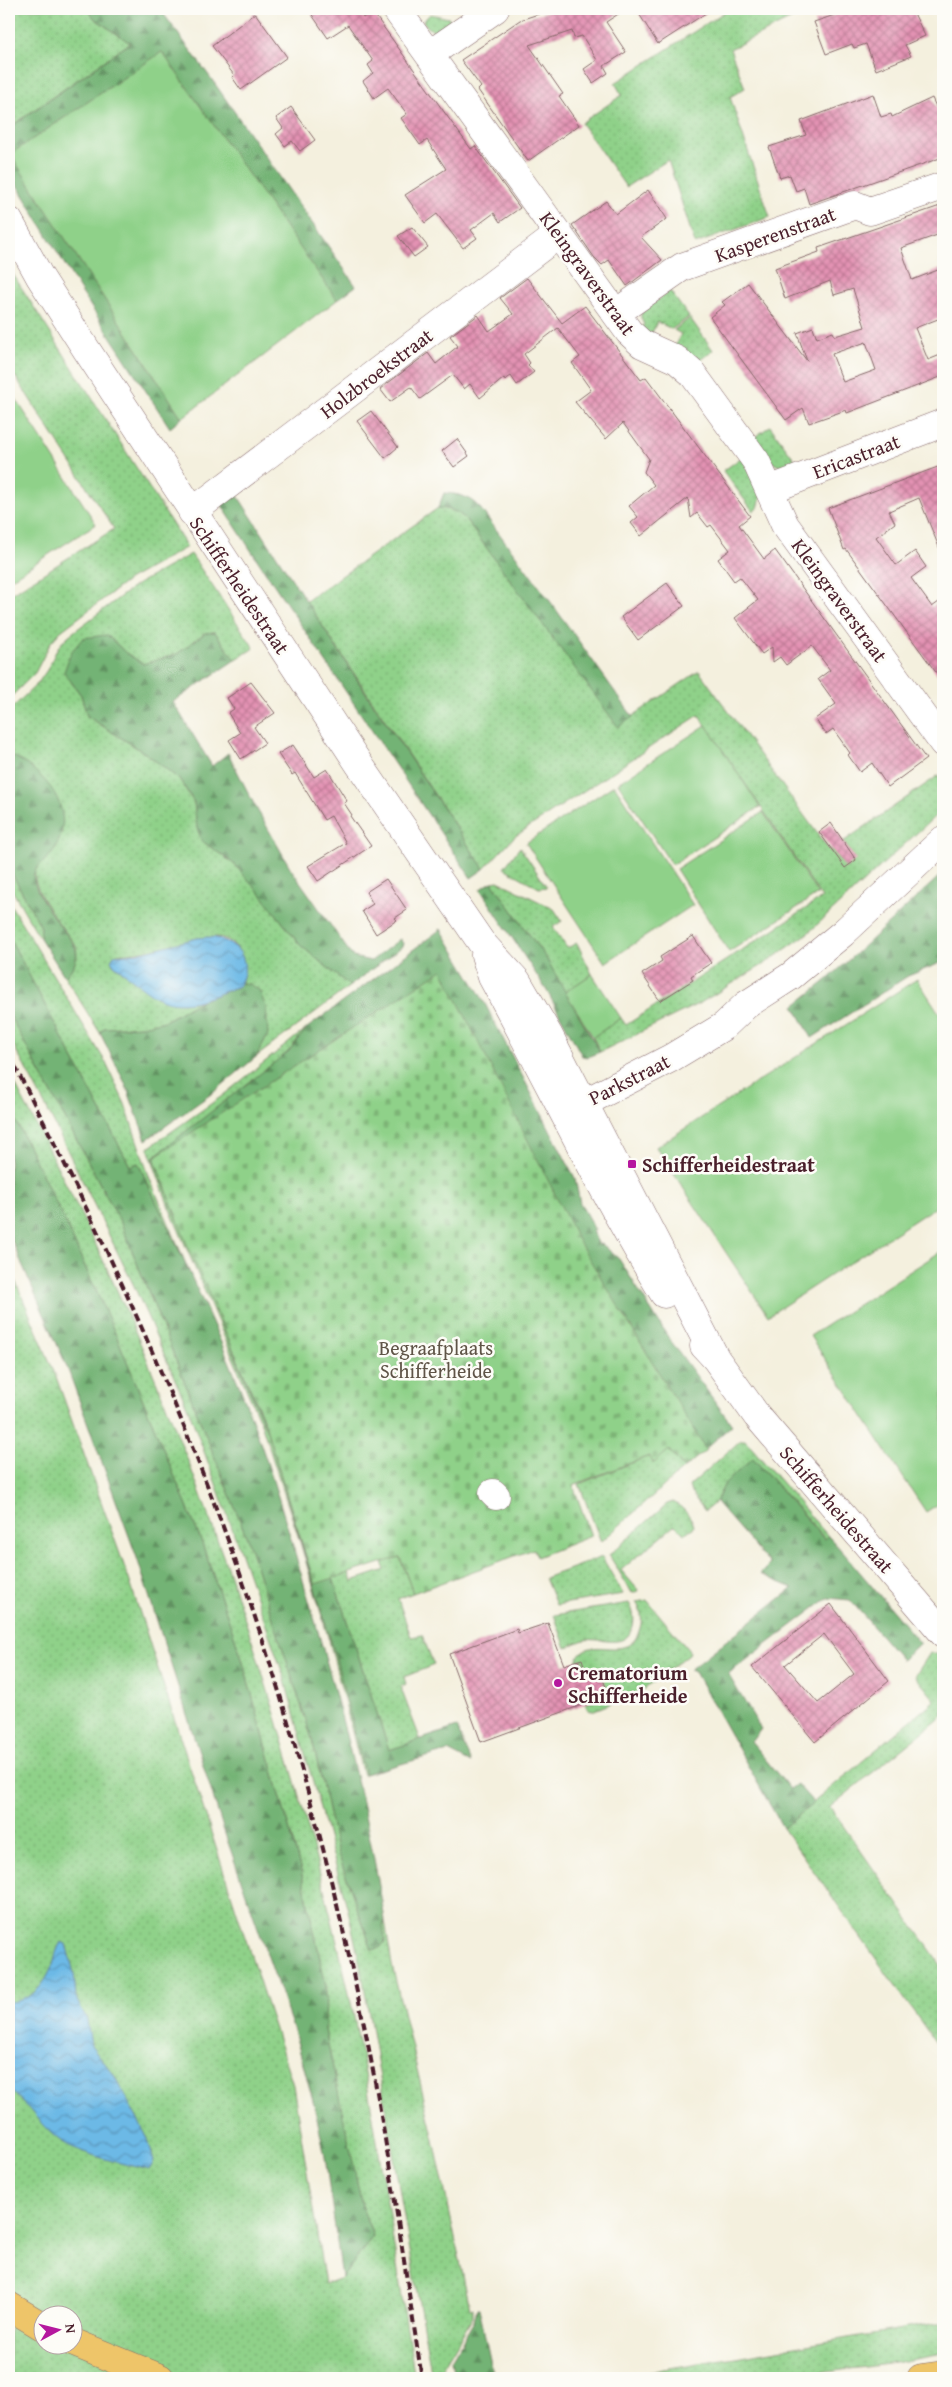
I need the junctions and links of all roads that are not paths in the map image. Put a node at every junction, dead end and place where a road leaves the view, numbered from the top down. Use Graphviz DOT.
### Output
graph roads {
  1 [pos="396,9"];
  2 [pos="495,9"];
  3 [pos="430,54"];
  4 [pos="943,186"];
  5 [pos="9,221"];
  6 [pos="559,234"];
  7 [pos="616,312"];
  8 [pos="943,424"];
  9 [pos="769,490"];
  10 [pos="192,512"];
  11 [pos="943,743"];
  12 [pos="943,840"];
  13 [pos="573,1099"];
  14 [pos="943,1633"];
  15 [pos="9,2306"];
  16 [pos="32,2320"];
  17 [pos="82,2346"];
  18 [pos="943,2375"];
  19 [pos="160,2378"];
  20 [pos="921,2378"];
  1 -- 3 [label="street, Kleingraverstraat"];
  2 -- 3 [label="street"];
  3 -- 6 [label="street, Kleingraverstraat"];
  4 -- 7 [label="street, Kasperenstraat"];
  5 -- 10 [label="street, Schifferheidestraat"];
  6 -- 7 [label="street, Kleingraverstraat"];
  6 -- 10 [label="street, Holzbroekstraat"];
  7 -- 9 [label="street, Kleingraverstraat"];
  8 -- 9 [label="street, Ericastraat"];
  9 -- 11 [label="street, Kleingraverstraat"];
  10 -- 13 [label="street, Schifferheidestraat"];
  12 -- 13 [label="street, Parkstraat"];
  13 -- 14 [label="street, Schifferheidestraat"];
  15 -- 16 [label="highway"];
  17 -- 19 [label="highway"];
  18 -- 20 [label="highway"];
}
